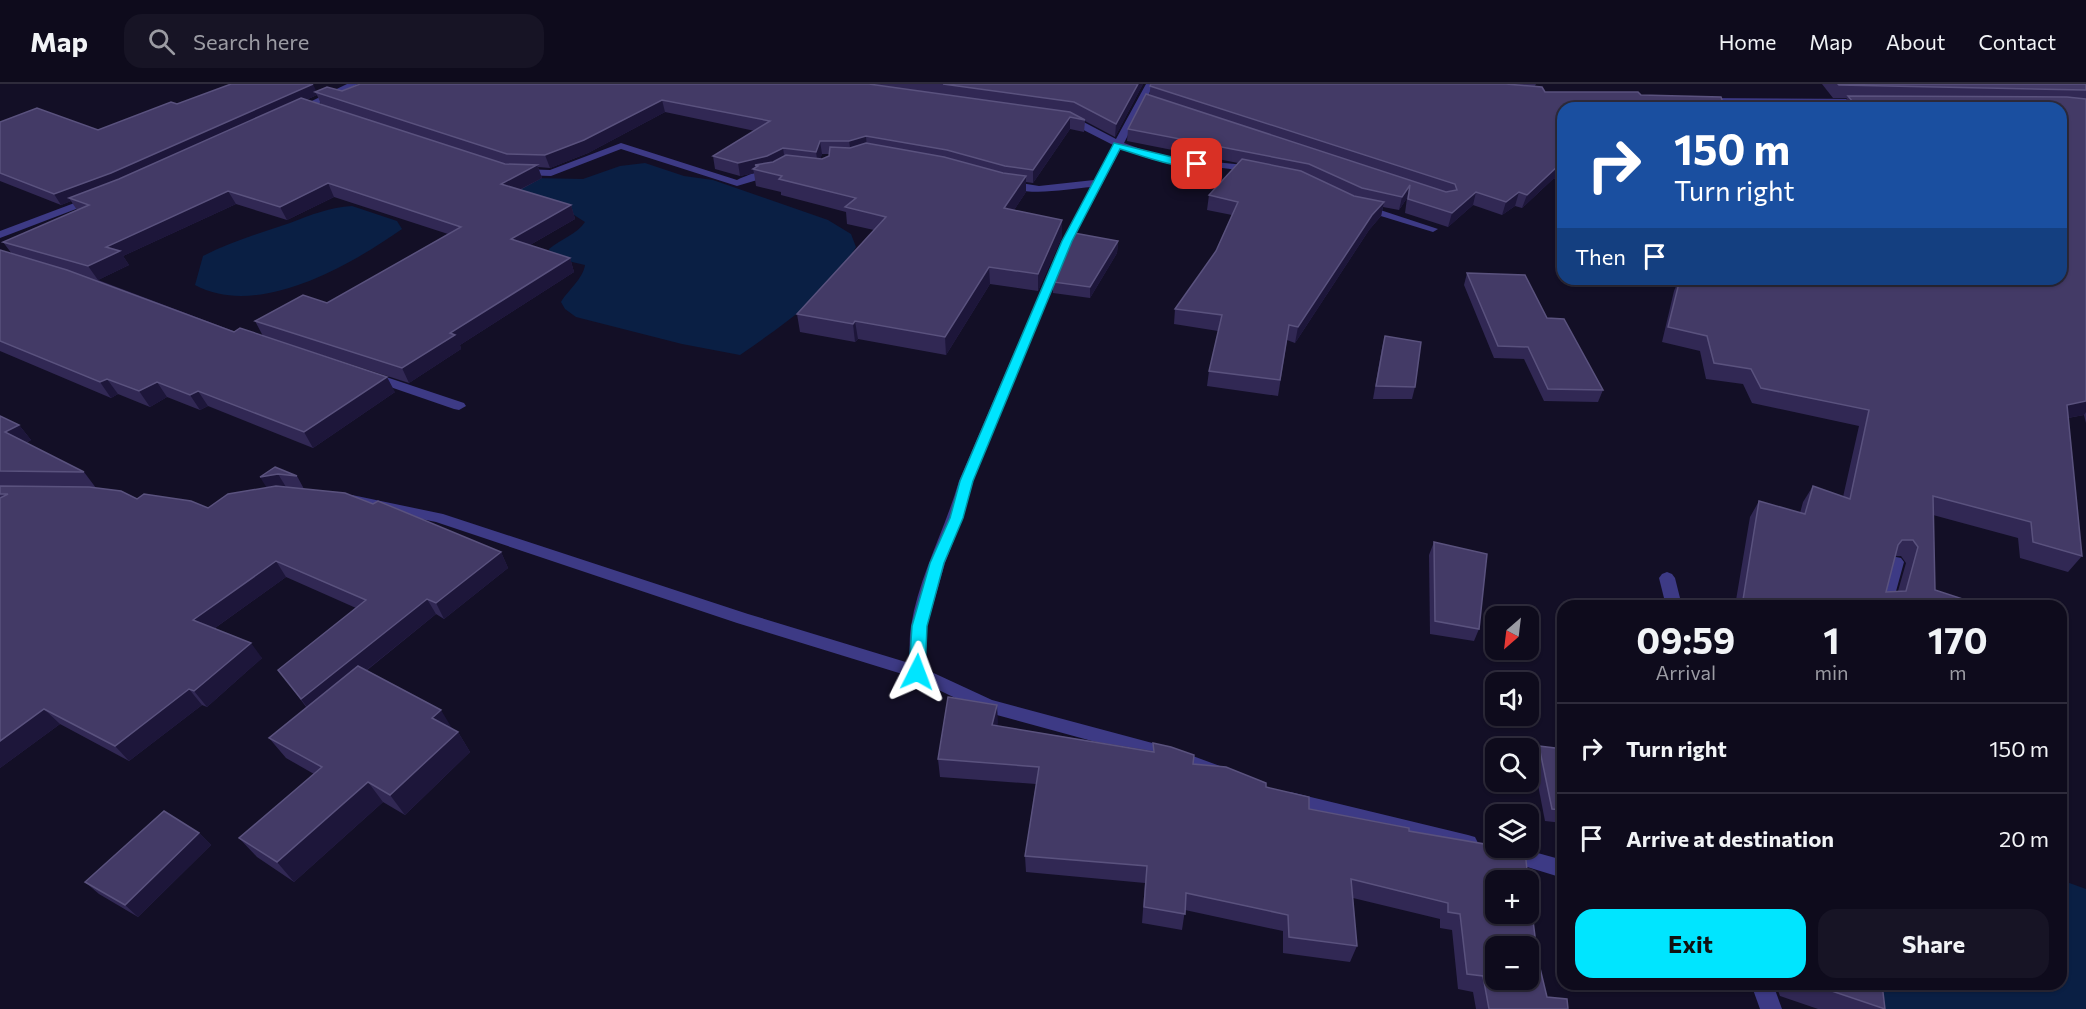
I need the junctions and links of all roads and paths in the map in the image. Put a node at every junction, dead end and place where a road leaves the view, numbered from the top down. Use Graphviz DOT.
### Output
graph roads {
  1 [pos="354,84"];
  2 [pos="1150,84"];
  3 [pos="1691,100"];
  4 [pos="1872,102"];
  5 [pos="309,106"];
  6 [pos="320,109"];
  7 [pos="287,115"];
  8 [pos="1062,118"];
  9 [pos="1117,145"];
  10 [pos="779,170"];
  11 [pos="510,172"];
  12 [pos="1270,174"];
  13 [pos="999,182"];
  14 [pos="1098,183"];
  15 [pos="100,196"];
  16 [pos="1348,202"];
  17 [pos="1433,229"];
  18 [pos="0,235"];
  19 [pos="364,374"];
  20 [pos="459,406"];
  21 [pos="338,498"];
  22 [pos="1896,562"];
  23 [pos="1667,578"];
  24 [pos="1672,600"];
  25 [pos="1886,600"];
  26 [pos="917,672"];
  27 [pos="1225,775"];
  28 [pos="1278,795"];
  29 [pos="1557,867"];
  30 [pos="1764,990"];
  31 [pos="1770,1009"];
  1 -- 5 [label="street"];
  2 -- 9 [label="street"];
  3 -- 4 [label="street"];
  5 -- 6 [label="street"];
  5 -- 7 [label="street"];
  8 -- 9 [label="street"];
  9 -- 12 [label="street"];
  9 -- 14 [label="street"];
  10 -- 11 [label="street"];
  13 -- 14 [label="street"];
  14 -- 26 [label="street"];
  15 -- 18 [label="street"];
  16 -- 17 [label="street"];
  19 -- 20 [label="street"];
  21 -- 26 [label="street"];
  22 -- 25 [label="street"];
  23 -- 24 [label="street"];
  26 -- 27 [label="street"];
  28 -- 29 [label="street"];
  30 -- 31 [label="street"];
}
